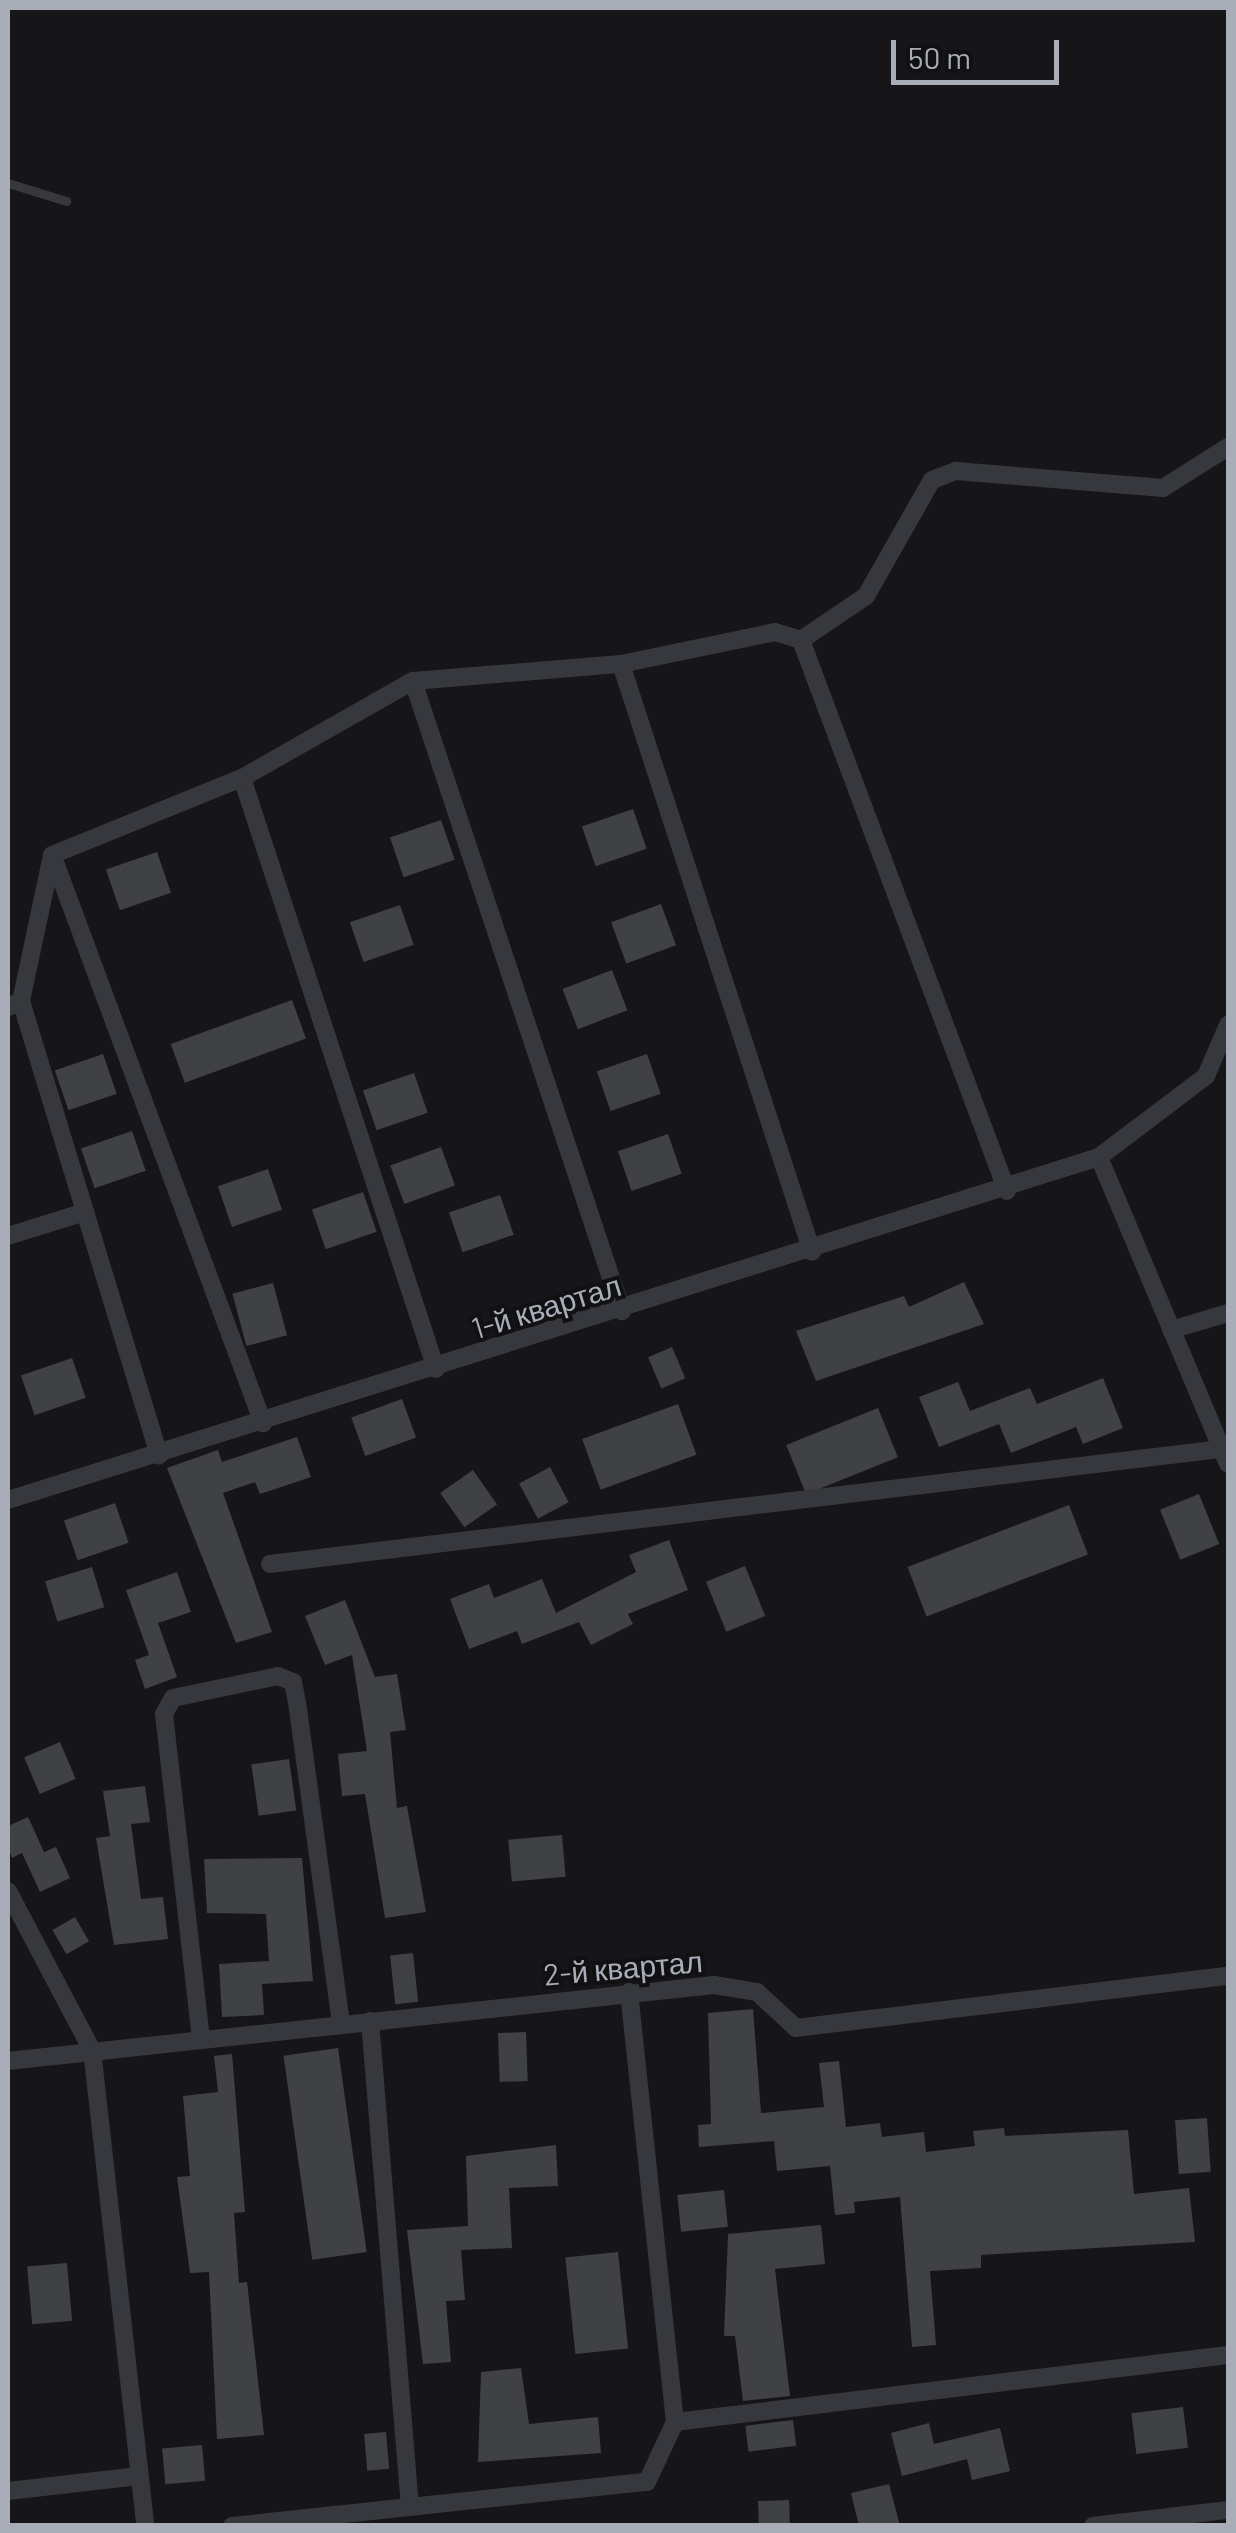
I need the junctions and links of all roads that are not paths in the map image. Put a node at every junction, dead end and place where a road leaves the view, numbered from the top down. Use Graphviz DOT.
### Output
graph roads {
  1 [pos="8,184"];
  2 [pos="66,201"];
  3 [pos="1228,447"];
  4 [pos="801,640"];
  5 [pos="620,664"];
  6 [pos="413,681"];
  7 [pos="242,778"];
  8 [pos="52,855"];
  9 [pos="14,1004"];
  10 [pos="1228,1025"];
  11 [pos="1228,1069"];
  12 [pos="1206,1076"];
  13 [pos="1098,1158"];
  14 [pos="1008,1191"];
  15 [pos="85,1212"];
  16 [pos="8,1236"];
  17 [pos="812,1252"];
  18 [pos="622,1311"];
  19 [pos="1228,1313"];
  20 [pos="1171,1330"];
  21 [pos="436,1369"];
  22 [pos="263,1423"];
  23 [pos="159,1455"];
  24 [pos="1225,1456"];
  25 [pos="8,1500"];
  26 [pos="270,1564"];
  27 [pos="8,1891"];
  28 [pos="1228,1976"];
  29 [pos="629,1992"];
  30 [pos="370,2022"];
  31 [pos="340,2025"];
  32 [pos="201,2039"];
  33 [pos="92,2050"];
  34 [pos="8,2061"];
  35 [pos="1228,2354"];
  36 [pos="675,2422"];
  37 [pos="139,2476"];
  38 [pos="8,2490"];
  39 [pos="410,2503"];
  40 [pos="1228,2510"];
  41 [pos="145,2526"];
  42 [pos="232,2526"];
  43 [pos="1093,2526"];
  1 -- 2 [label="lane"];
  3 -- 4 [label="street"];
  4 -- 5 [label="street"];
  4 -- 14 [label="street"];
  5 -- 6 [label="street"];
  5 -- 17 [label="street"];
  6 -- 7 [label="street"];
  6 -- 18 [label="street"];
  7 -- 8 [label="street"];
  7 -- 21 [label="street"];
  8 -- 9 [label="street"];
  8 -- 22 [label="street"];
  9 -- 15 [label="street"];
  10 -- 12 [label="street"];
  11 -- 12 [label="street"];
  12 -- 13 [label="street, 1-й квартал"];
  13 -- 14 [label="street, 1-й квартал"];
  13 -- 20 [label="street"];
  14 -- 17 [label="street, 1-й квартал"];
  15 -- 16 [label="street"];
  15 -- 23 [label="street"];
  17 -- 18 [label="street, 1-й квартал"];
  18 -- 21 [label="street, 1-й квартал"];
  19 -- 20 [label="street"];
  20 -- 24 [label="street"];
  21 -- 22 [label="street, 1-й квартал"];
  22 -- 23 [label="street, 1-й квартал"];
  23 -- 25 [label="street, 1-й квартал"];
  24 -- 26 [label="street"];
  27 -- 33 [label="street"];
  28 -- 29 [label="street, 2-й квартал"];
  29 -- 30 [label="street, 2-й квартал"];
  29 -- 36 [label="street"];
  30 -- 31 [label="street, 2-й квартал"];
  30 -- 39 [label="street"];
  31 -- 32 [label="street, 2-й квартал"];
  31 -- 32 [label="street"];
  32 -- 33 [label="street, 2-й квартал"];
  33 -- 34 [label="street, 2-й квартал"];
  33 -- 37 [label="street"];
  35 -- 36 [label="street"];
  36 -- 39 [label="street"];
  37 -- 38 [label="street"];
  37 -- 41 [label="street"];
  39 -- 42 [label="street"];
  40 -- 43 [label="street"];
}
